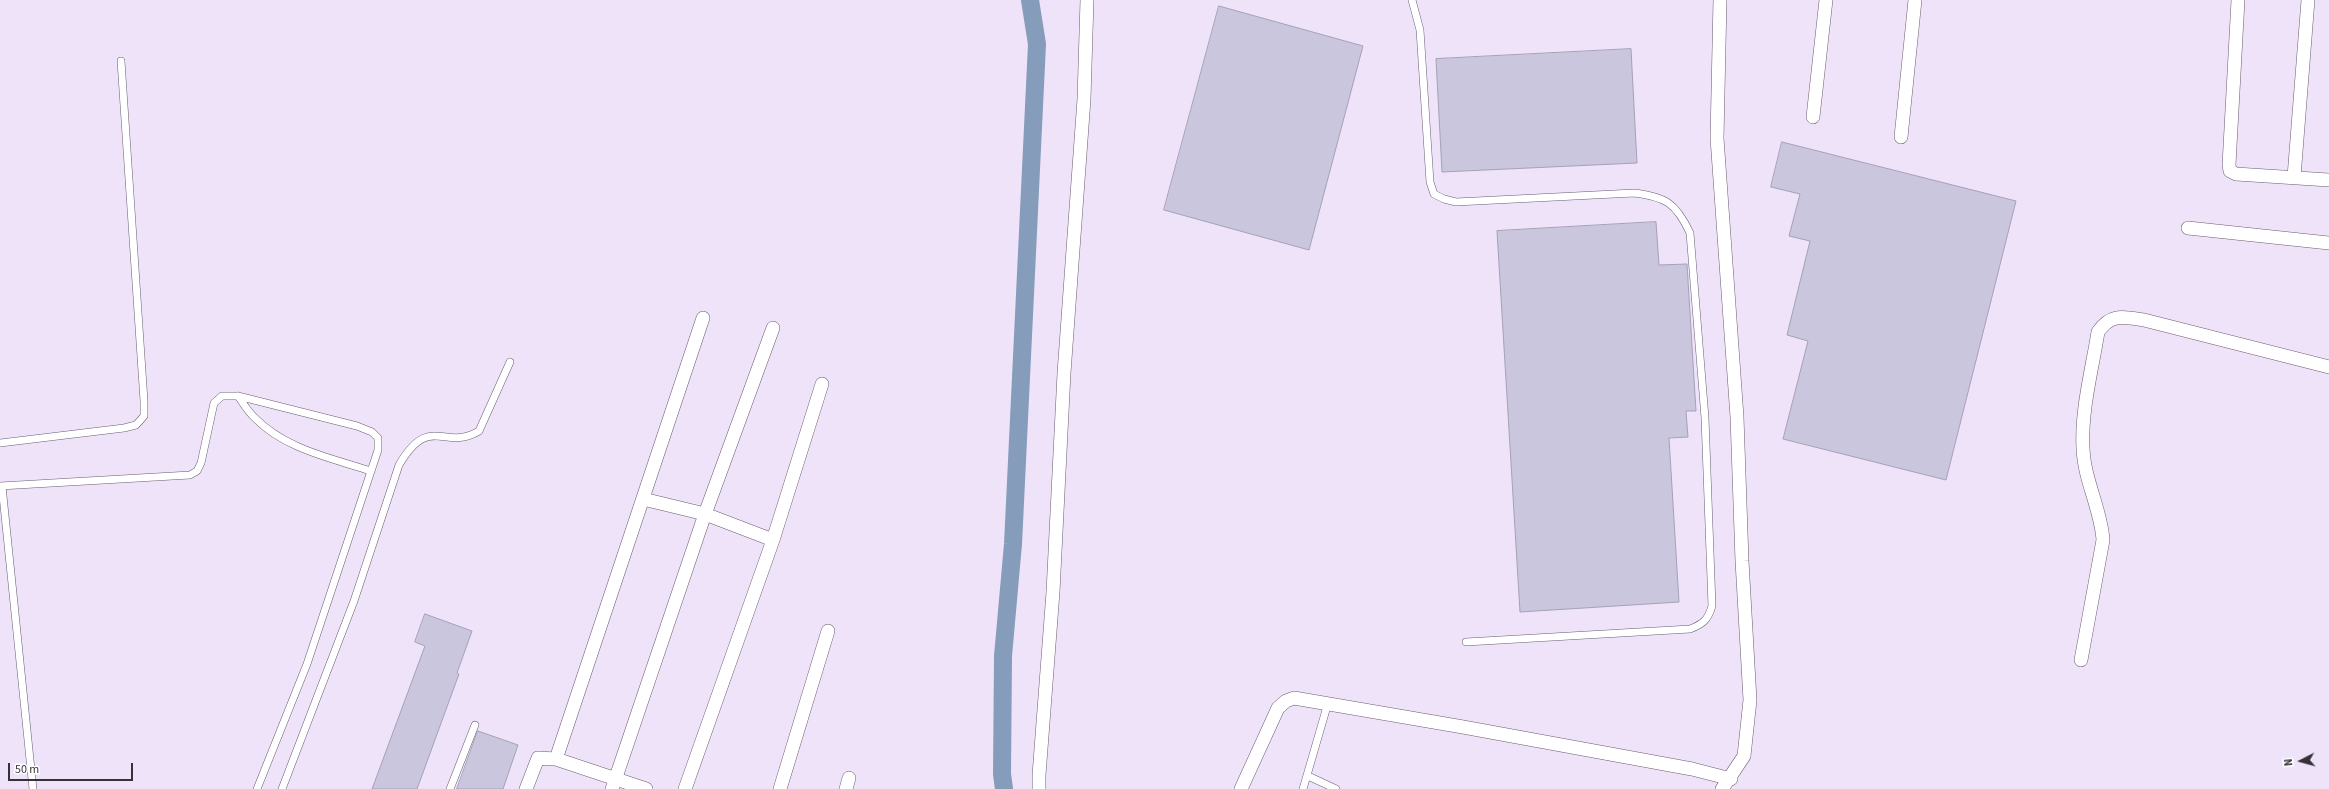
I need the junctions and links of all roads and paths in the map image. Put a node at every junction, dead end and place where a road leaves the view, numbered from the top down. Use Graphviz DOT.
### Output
graph roads {
  1 [pos="1086,0"];
  2 [pos="1412,0"];
  3 [pos="1720,0"];
  4 [pos="1826,0"];
  5 [pos="1915,0"];
  6 [pos="2238,0"];
  7 [pos="2308,0"];
  8 [pos="121,61"];
  9 [pos="1813,117"];
  10 [pos="1901,137"];
  11 [pos="2294,177"];
  12 [pos="2329,180"];
  13 [pos="2188,228"];
  14 [pos="2329,242"];
  15 [pos="703,318"];
  16 [pos="773,328"];
  17 [pos="510,362"];
  18 [pos="2329,367"];
  19 [pos="822,384"];
  20 [pos="238,396"];
  21 [pos="0,443"];
  22 [pos="370,471"];
  23 [pos="1,486"];
  24 [pos="643,499"];
  25 [pos="705,514"];
  26 [pos="773,540"];
  27 [pos="828,631"];
  28 [pos="1466,642"];
  29 [pos="2081,660"];
  30 [pos="1328,704"];
  31 [pos="475,725"];
  32 [pos="556,759"];
  33 [pos="1308,776"];
  34 [pos="614,784"];
  35 [pos="1727,784"];
  36 [pos="33,789"];
  37 [pos="257,789"];
  38 [pos="282,789"];
  39 [pos="450,789"];
  40 [pos="526,789"];
  41 [pos="646,789"];
  42 [pos="685,789"];
  43 [pos="780,789"];
  44 [pos="1039,789"];
  45 [pos="1240,789"];
  46 [pos="1303,789"];
  47 [pos="1336,789"];
  1 -- 44 [label="street"];
  2 -- 28 [label="lane"];
  3 -- 35 [label="street"];
  4 -- 9 [label="street"];
  5 -- 10 [label="street"];
  6 -- 11 [label="street"];
  7 -- 11 [label="street"];
  8 -- 21 [label="lane"];
  11 -- 12 [label="street"];
  13 -- 14 [label="street"];
  15 -- 24 [label="street"];
  16 -- 25 [label="street"];
  17 -- 38 [label="lane"];
  18 -- 29 [label="street"];
  19 -- 26 [label="street"];
  20 -- 22 [label="lane"];
  20 -- 22 [label="lane"];
  20 -- 23 [label="lane"];
  22 -- 37 [label="lane"];
  23 -- 36 [label="lane"];
  24 -- 25 [label="street"];
  24 -- 32 [label="street"];
  25 -- 26 [label="street"];
  25 -- 34 [label="street"];
  26 -- 42 [label="street"];
  27 -- 43 [label="street"];
  30 -- 33 [label="lane"];
  30 -- 35 [label="street"];
  30 -- 45 [label="street"];
  31 -- 39 [label="lane"];
  32 -- 34 [label="street"];
  32 -- 40 [label="street"];
  33 -- 46 [label="lane"];
  33 -- 47 [label="lane"];
  34 -- 41 [label="street"];
}
